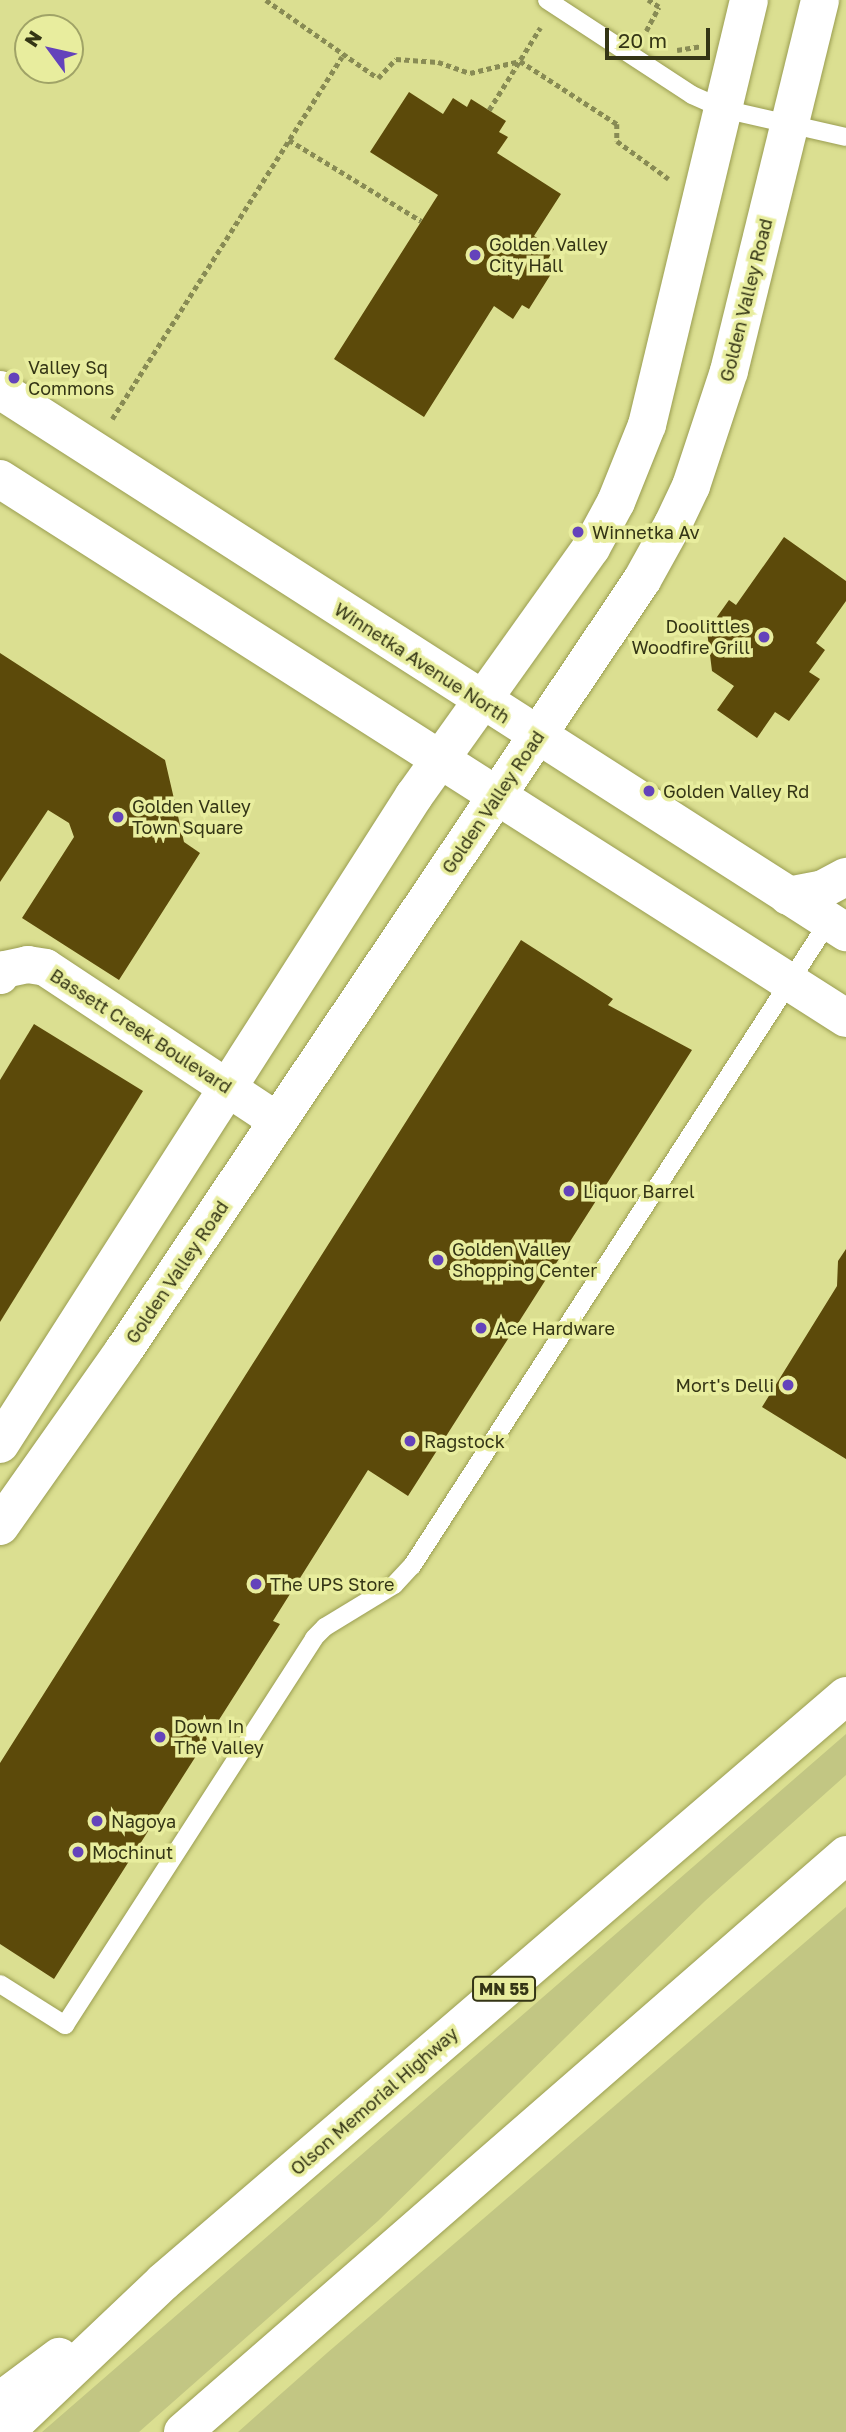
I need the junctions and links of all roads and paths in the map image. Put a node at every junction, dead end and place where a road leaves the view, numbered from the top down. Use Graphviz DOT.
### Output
graph roads {
  1 [pos="266,0"];
  2 [pos="648,0"];
  3 [pos="749,0"];
  4 [pos="820,0"];
  5 [pos="551,3"];
  6 [pos="654,36"];
  7 [pos="705,45"];
  8 [pos="672,47"];
  9 [pos="342,57"];
  10 [pos="520,61"];
  11 [pos="723,109"];
  12 [pos="489,110"];
  13 [pos="790,122"];
  14 [pos="846,137"];
  15 [pos="289,140"];
  16 [pos="672,181"];
  17 [pos="421,221"];
  18 [pos="0,390"];
  19 [pos="93,450"];
  20 [pos="0,479"];
  21 [pos="484,702"];
  22 [pos="537,737"];
  23 [pos="439,762"];
  24 [pos="496,797"];
  25 [pos="846,877"];
  26 [pos="788,896"];
  27 [pos="837,927"];
  28 [pos="0,975"];
  29 [pos="789,982"];
  30 [pos="846,1018"];
  31 [pos="225,1086"];
  32 [pos="278,1121"];
  33 [pos="1,1442"];
  34 [pos="41,1468"];
  35 [pos="0,1526"];
  36 [pos="846,1696"];
  37 [pos="846,1854"];
  38 [pos="0,1984"];
  39 [pos="163,2282"];
  40 [pos="0,2401"];
  41 [pos="5,2432"];
  42 [pos="183,2432"];
  1 -- 9 [label="path"];
  2 -- 6 [label="path"];
  3 -- 11 [label="main road"];
  4 -- 13 [label="main road, Golden Valley Road"];
  5 -- 10 [label="path"];
  5 -- 11 [label="lane"];
  7 -- 8 [label="path"];
  9 -- 10 [label="path"];
  9 -- 15 [label="path"];
  10 -- 12 [label="path"];
  10 -- 16 [label="path"];
  11 -- 13 [label="lane"];
  11 -- 21 [label="main road"];
  13 -- 14 [label="lane"];
  13 -- 22 [label="main road, Golden Valley Road"];
  15 -- 17 [label="path"];
  15 -- 19 [label="path"];
  18 -- 19 [label="main road, Winnetka Avenue North"];
  19 -- 21 [label="main road, Winnetka Avenue North"];
  20 -- 23 [label="main road"];
  21 -- 22 [label="main road, Winnetka Avenue North"];
  21 -- 23 [label="main road"];
  22 -- 24 [label="main road, Golden Valley Road"];
  22 -- 26 [label="main road, Winnetka Avenue North"];
  23 -- 24 [label="main road"];
  23 -- 31 [label="main road"];
  24 -- 29 [label="main road"];
  24 -- 32 [label="main road, Golden Valley Road"];
  25 -- 26 [label="main road"];
  26 -- 27 [label="main road, Winnetka Avenue North"];
  27 -- 29 [label="lane"];
  28 -- 31 [label="street, Bassett Creek Boulevard"];
  29 -- 30 [label="main road"];
  29 -- 38 [label="lane"];
  31 -- 32 [label="street, Bassett Creek Boulevard"];
  31 -- 33 [label="main road"];
  32 -- 34 [label="main road, Golden Valley Road"];
  33 -- 34 [label="street"];
  34 -- 35 [label="main road, Golden Valley Road"];
  36 -- 39 [label="main road, Olson Memorial Highway / MN 55"];
  37 -- 42 [label="main road"];
  39 -- 40 [label="main road"];
  39 -- 41 [label="main road, Olson Memorial Highway / MN 55"];
}
